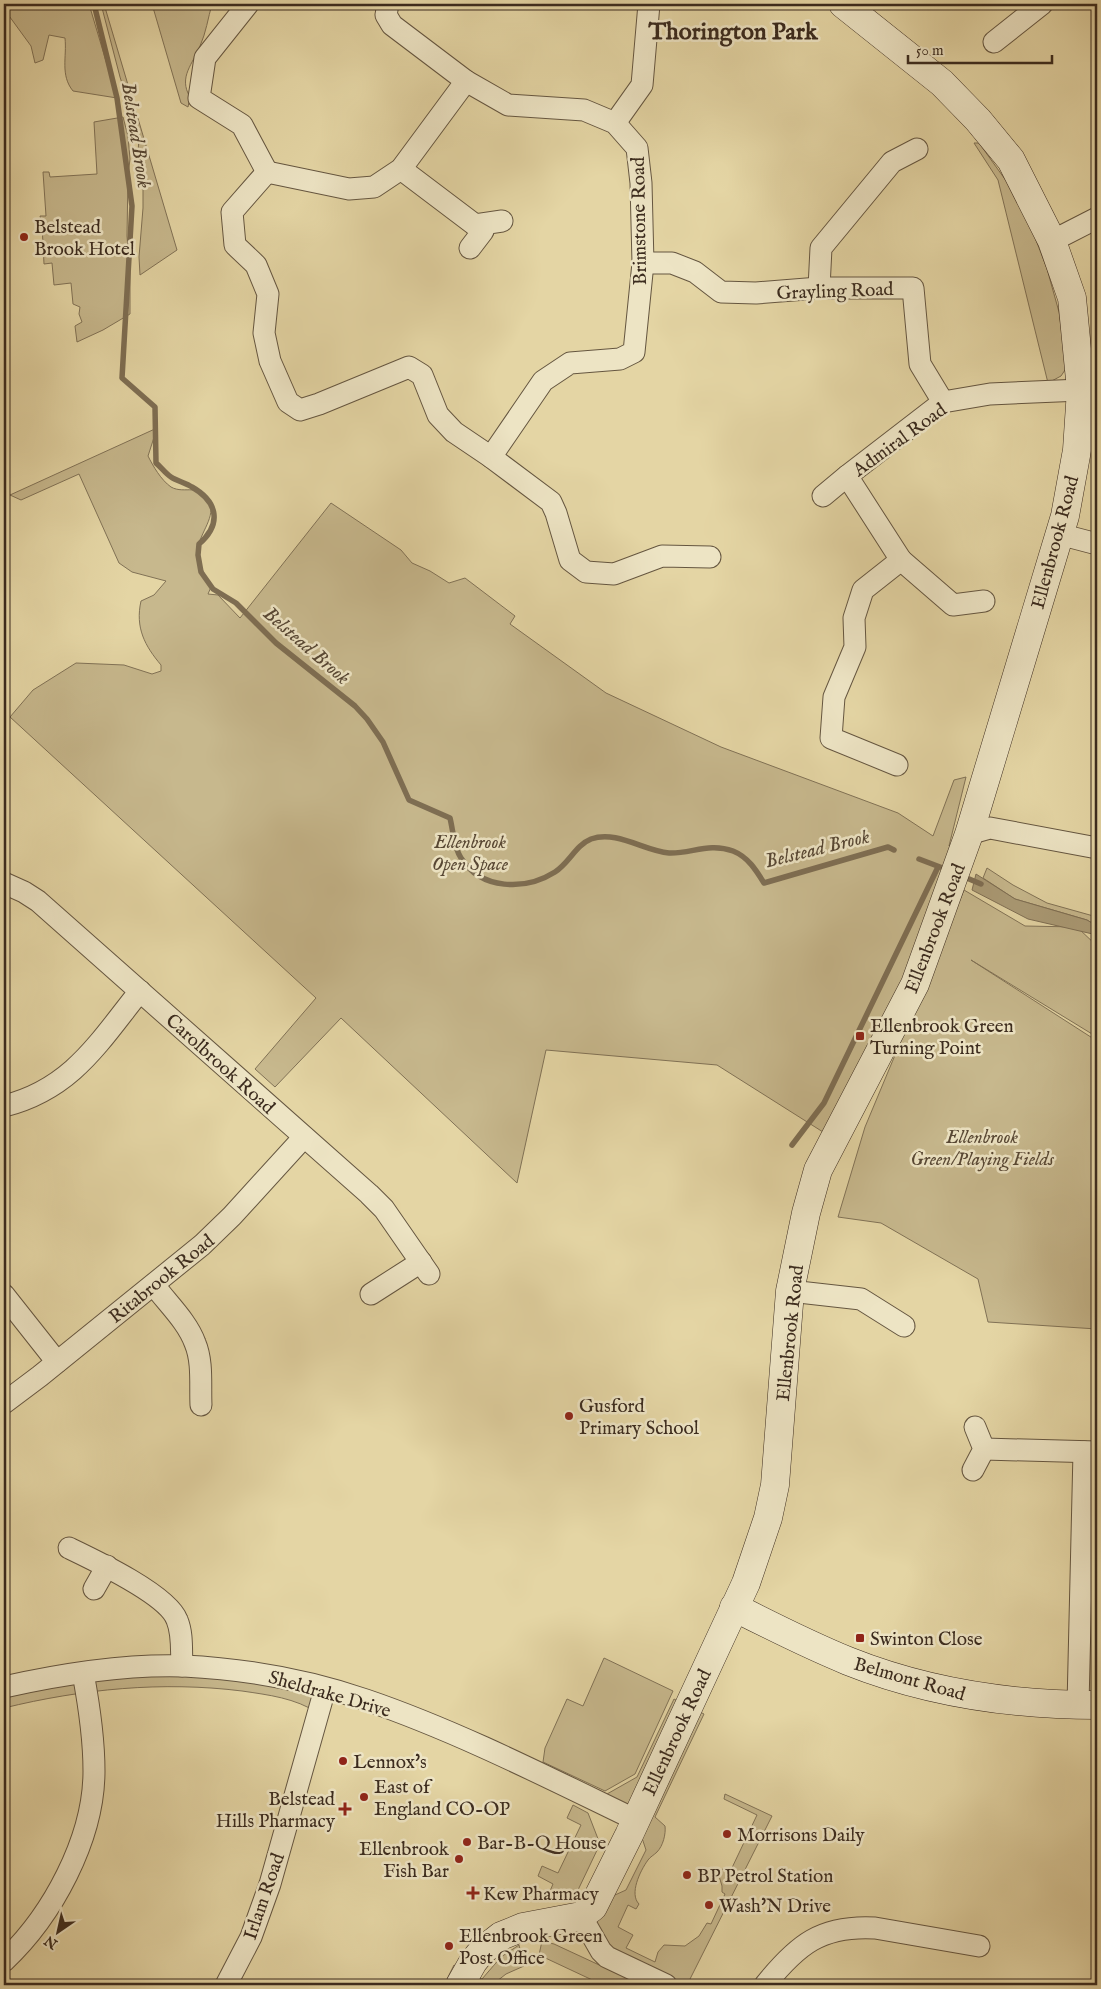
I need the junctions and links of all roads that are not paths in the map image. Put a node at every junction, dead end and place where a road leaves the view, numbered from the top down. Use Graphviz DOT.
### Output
graph roads {
  1 [pos="248,4"];
  2 [pos="388,4"];
  3 [pos="649,4"];
  4 [pos="843,4"];
  5 [pos="1042,4"];
  6 [pos="994,42"];
  7 [pos="466,81"];
  8 [pos="615,122"];
  9 [pos="917,149"];
  10 [pos="401,169"];
  11 [pos="267,172"];
  12 [pos="1097,218"];
  13 [pos="502,221"];
  14 [pos="476,225"];
  15 [pos="1052,240"];
  16 [pos="470,248"];
  17 [pos="642,264"];
  18 [pos="818,288"];
  19 [pos="1081,390"];
  20 [pos="943,402"];
  21 [pos="491,457"];
  22 [pos="847,476"];
  23 [pos="823,496"];
  24 [pos="1059,534"];
  25 [pos="1097,544"];
  26 [pos="710,557"];
  27 [pos="901,560"];
  28 [pos="984,601"];
  29 [pos="897,766"];
  30 [pos="969,834"];
  31 [pos="1097,848"];
  32 [pos="4,883"];
  33 [pos="140,991"];
  34 [pos="4,1106"];
  35 [pos="304,1137"];
  36 [pos="154,1285"];
  37 [pos="790,1291"];
  38 [pos="371,1294"];
  39 [pos="7,1307"];
  40 [pos="904,1326"];
  41 [pos="57,1362"];
  42 [pos="194,1395"];
  43 [pos="4,1403"];
  44 [pos="975,1427"];
  45 [pos="984,1449"];
  46 [pos="1091,1452"];
  47 [pos="973,1470"];
  48 [pos="69,1548"];
  49 [pos="108,1566"];
  50 [pos="94,1589"];
  51 [pos="734,1607"];
  52 [pos="182,1666"];
  53 [pos="83,1672"];
  54 [pos="4,1687"];
  55 [pos="325,1688"];
  56 [pos="1088,1705"];
  57 [pos="636,1820"];
  58 [pos="581,1916"];
  59 [pos="979,1946"];
  60 [pos="4,1961"];
  61 [pos="226,1985"];
  62 [pos="460,1985"];
  63 [pos="666,1985"];
  64 [pos="765,1985"];
  1 -- 11 [label="street"];
  2 -- 7 [label="street, Brimstone Road"];
  3 -- 8 [label="street"];
  4 -- 15 [label="street, Ellenbrook Road"];
  5 -- 6 [label="street"];
  7 -- 8 [label="street, Brimstone Road"];
  7 -- 10 [label="street"];
  8 -- 17 [label="street, Brimstone Road"];
  9 -- 18 [label="street"];
  10 -- 11 [label="street"];
  10 -- 14 [label="street"];
  11 -- 21 [label="street"];
  12 -- 15 [label="street"];
  13 -- 14 [label="street"];
  14 -- 16 [label="street"];
  15 -- 19 [label="street, Ellenbrook Road"];
  17 -- 18 [label="street, Grayling Road"];
  17 -- 21 [label="street, Brimstone Road"];
  18 -- 20 [label="street, Grayling Road"];
  19 -- 20 [label="street, Admiral Road"];
  19 -- 24 [label="street, Ellenbrook Road"];
  20 -- 22 [label="street, Admiral Road"];
  21 -- 26 [label="street"];
  22 -- 23 [label="street"];
  22 -- 27 [label="street, Admiral Road"];
  24 -- 25 [label="street"];
  24 -- 30 [label="street, Ellenbrook Road"];
  27 -- 28 [label="street, Admiral Road"];
  27 -- 29 [label="street"];
  30 -- 31 [label="street"];
  30 -- 37 [label="street, Ellenbrook Road"];
  32 -- 33 [label="street, Carolbrook Road"];
  33 -- 34 [label="street"];
  33 -- 35 [label="street, Carolbrook Road"];
  35 -- 36 [label="street, Ritabrook Road"];
  35 -- 38 [label="street, Carolbrook Road"];
  36 -- 41 [label="street, Ritabrook Road"];
  36 -- 42 [label="street"];
  37 -- 40 [label="street"];
  37 -- 51 [label="street, Ellenbrook Road"];
  39 -- 41 [label="street"];
  41 -- 43 [label="street, Ritabrook Road"];
  44 -- 45 [label="street"];
  45 -- 46 [label="street"];
  45 -- 47 [label="street"];
  46 -- 56 [label="street"];
  48 -- 49 [label="street"];
  49 -- 50 [label="street"];
  49 -- 52 [label="street"];
  51 -- 56 [label="street, Belmont Road"];
  51 -- 57 [label="street, Ellenbrook Road"];
  52 -- 53 [label="street, Sheldrake Drive"];
  52 -- 55 [label="street, Sheldrake Drive"];
  53 -- 54 [label="street, Sheldrake Drive"];
  53 -- 60 [label="street"];
  55 -- 57 [label="street, Sheldrake Drive"];
  55 -- 61 [label="street, Irlam Road"];
  57 -- 58 [label="street, Ellenbrook Road"];
  58 -- 62 [label="street"];
  58 -- 63 [label="street"];
  59 -- 64 [label="street"];
}
